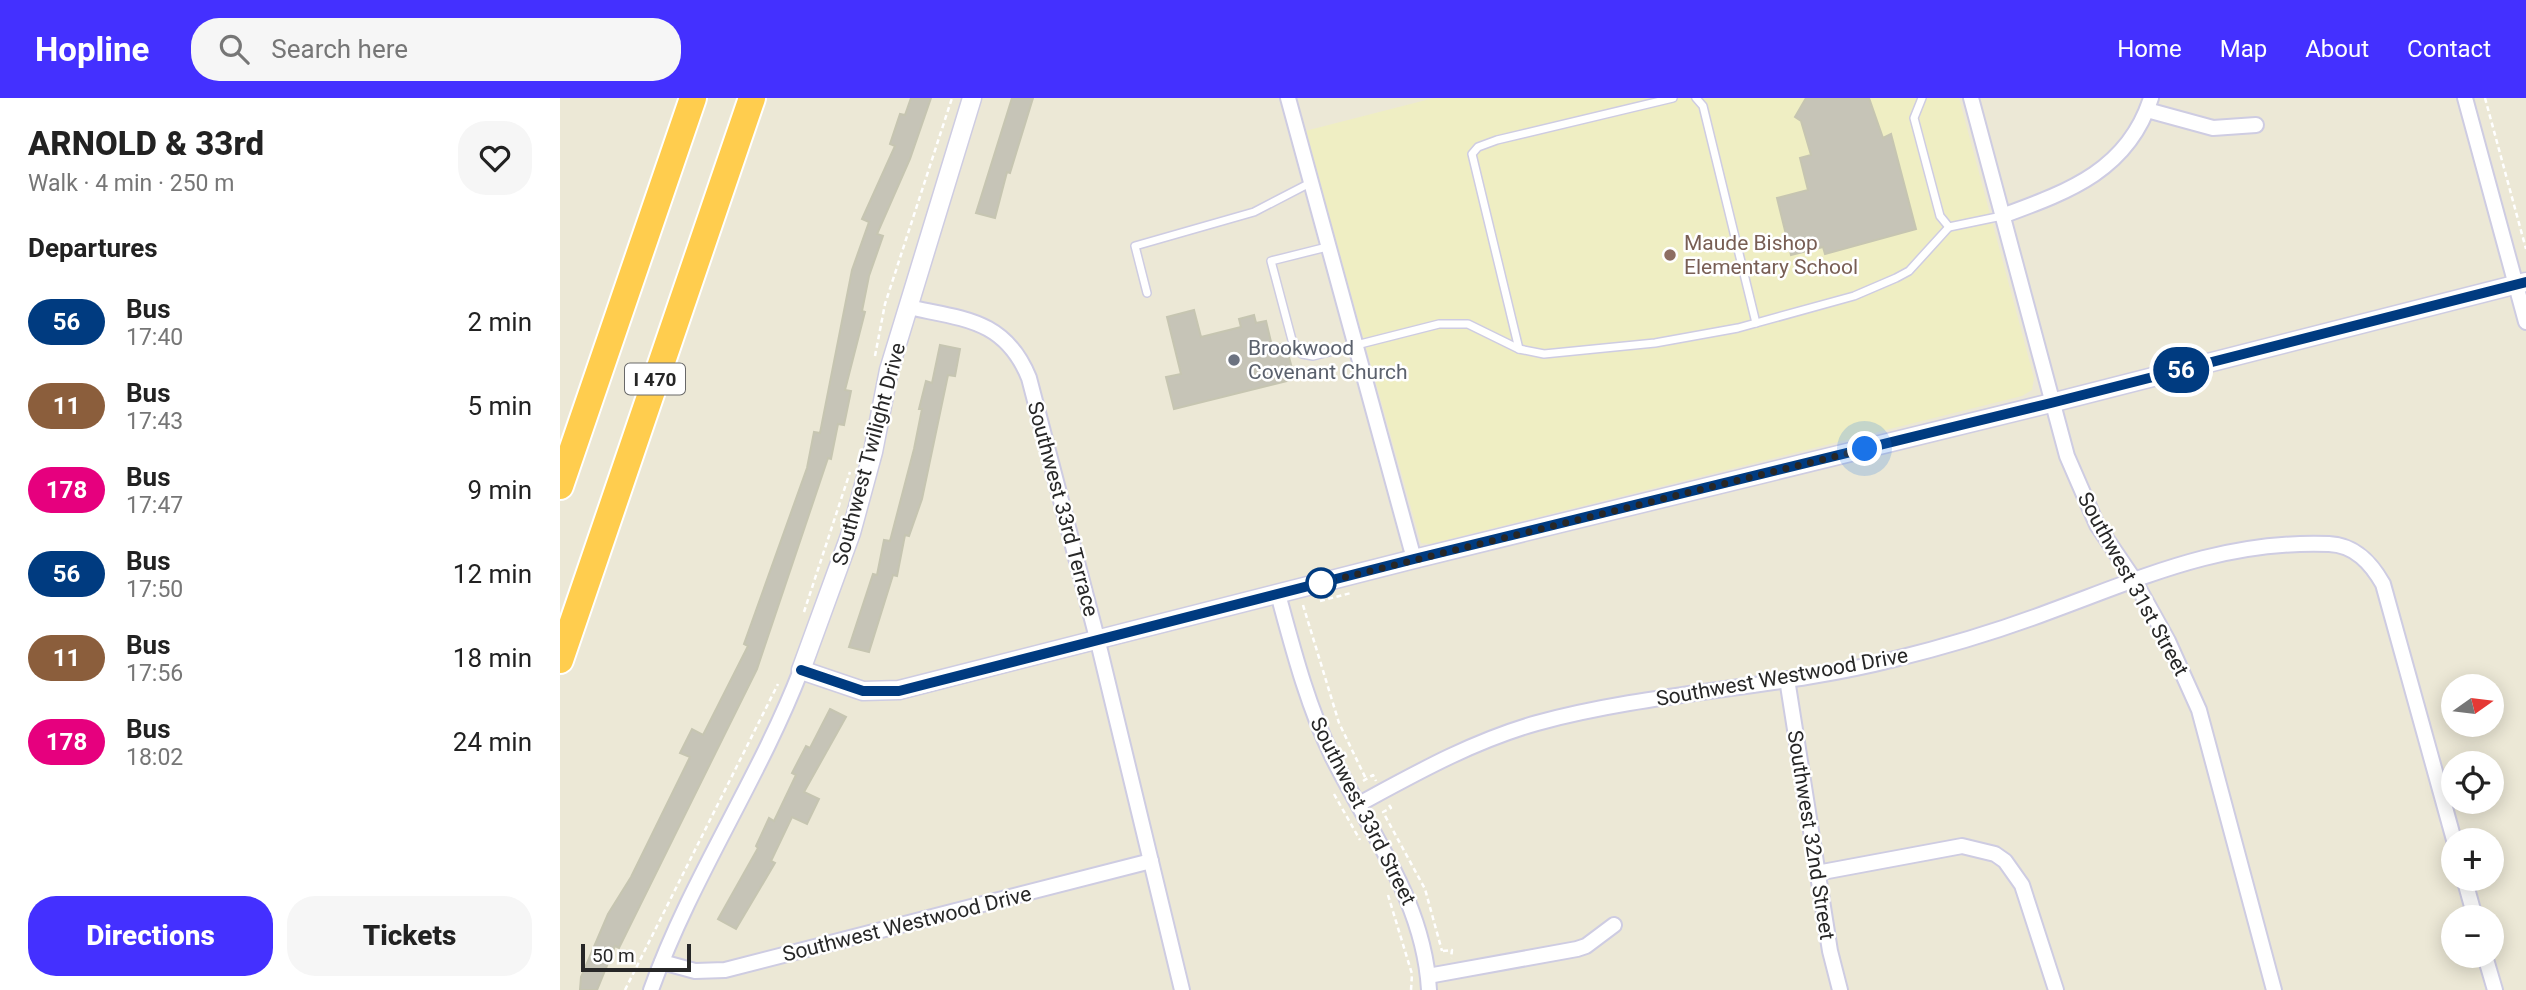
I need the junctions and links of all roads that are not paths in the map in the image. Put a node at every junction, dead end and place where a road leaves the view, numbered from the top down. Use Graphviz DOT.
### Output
graph roads {
  1 [pos="693,98"];
  2 [pos="752,98"];
  3 [pos="972,98"];
  4 [pos="1288,98"];
  5 [pos="1673,98"];
  6 [pos="1696,98"];
  7 [pos="1922,98"];
  8 [pos="1971,98"];
  9 [pos="2465,98"];
  10 [pos="2149,104"];
  11 [pos="2256,125"];
  12 [pos="1310,183"];
  13 [pos="2002,216"];
  14 [pos="1949,227"];
  15 [pos="1327,247"];
  16 [pos="2521,284"];
  17 [pos="1147,293"];
  18 [pos="908,307"];
  19 [pos="2526,322"];
  20 [pos="1756,323"];
  21 [pos="1353,345"];
  22 [pos="1519,349"];
  23 [pos="2051,403"];
  24 [pos="560,486"];
  25 [pos="1414,559"];
  26 [pos="2133,578"];
  27 [pos="1278,594"];
  28 [pos="1098,642"];
  29 [pos="560,660"];
  30 [pos="801,670"];
  31 [pos="1787,679"];
  32 [pos="1359,804"];
  33 [pos="2451,828"];
  34 [pos="1151,861"];
  35 [pos="1817,873"];
  36 [pos="1614,925"];
  37 [pos="662,962"];
  38 [pos="2489,968"];
  39 [pos="1429,983"];
  40 [pos="652,990"];
  41 [pos="1182,990"];
  42 [pos="1840,990"];
  43 [pos="2056,990"];
  44 [pos="2274,990"];
  45 [pos="2495,990"];
  1 -- 24 [label="highway, I 470"];
  2 -- 29 [label="highway, I 470"];
  3 -- 18 [label="street, Southwest Twilight Drive"];
  4 -- 12 [label="street"];
  5 -- 22 [label="lane"];
  6 -- 20 [label="lane"];
  7 -- 14 [label="lane"];
  8 -- 13 [label="street, Southwest 31st Street"];
  9 -- 16 [label="street"];
  10 -- 11 [label="street"];
  10 -- 13 [label="street"];
  12 -- 15 [label="street"];
  12 -- 17 [label="lane"];
  13 -- 14 [label="lane"];
  13 -- 23 [label="street, Southwest 31st Street"];
  14 -- 20 [label="lane"];
  15 -- 21 [label="street"];
  15 -- 21 [label="lane"];
  16 -- 19 [label="street"];
  16 -- 23 [label="street"];
  18 -- 28 [label="street, Southwest 33rd Terrace"];
  18 -- 30 [label="street, Southwest Twilight Drive"];
  20 -- 22 [label="lane"];
  21 -- 22 [label="lane"];
  21 -- 25 [label="street"];
  23 -- 25 [label="street"];
  23 -- 26 [label="street, Southwest 31st Street"];
  25 -- 27 [label="street"];
  26 -- 31 [label="street, Southwest Westwood Drive"];
  26 -- 33 [label="street, Southwest Westwood Drive"];
  26 -- 44 [label="street, Southwest 31st Street"];
  27 -- 28 [label="street"];
  27 -- 32 [label="street, Southwest 33rd Street"];
  28 -- 30 [label="street"];
  28 -- 34 [label="street, Southwest 33rd Terrace"];
  30 -- 37 [label="street, Southwest Twilight Drive"];
  31 -- 32 [label="street, Southwest Westwood Drive"];
  31 -- 35 [label="street, Southwest 32nd Street"];
  32 -- 39 [label="street, Southwest 33rd Street"];
  34 -- 37 [label="street, Southwest Westwood Drive"];
  34 -- 41 [label="street, Southwest 33rd Terrace"];
  35 -- 42 [label="street, Southwest 32nd Street"];
  35 -- 43 [label="street"];
  36 -- 39 [label="street"];
  37 -- 40 [label="street, Southwest Twilight Drive"];
  38 -- 45 [label="street"];
}
